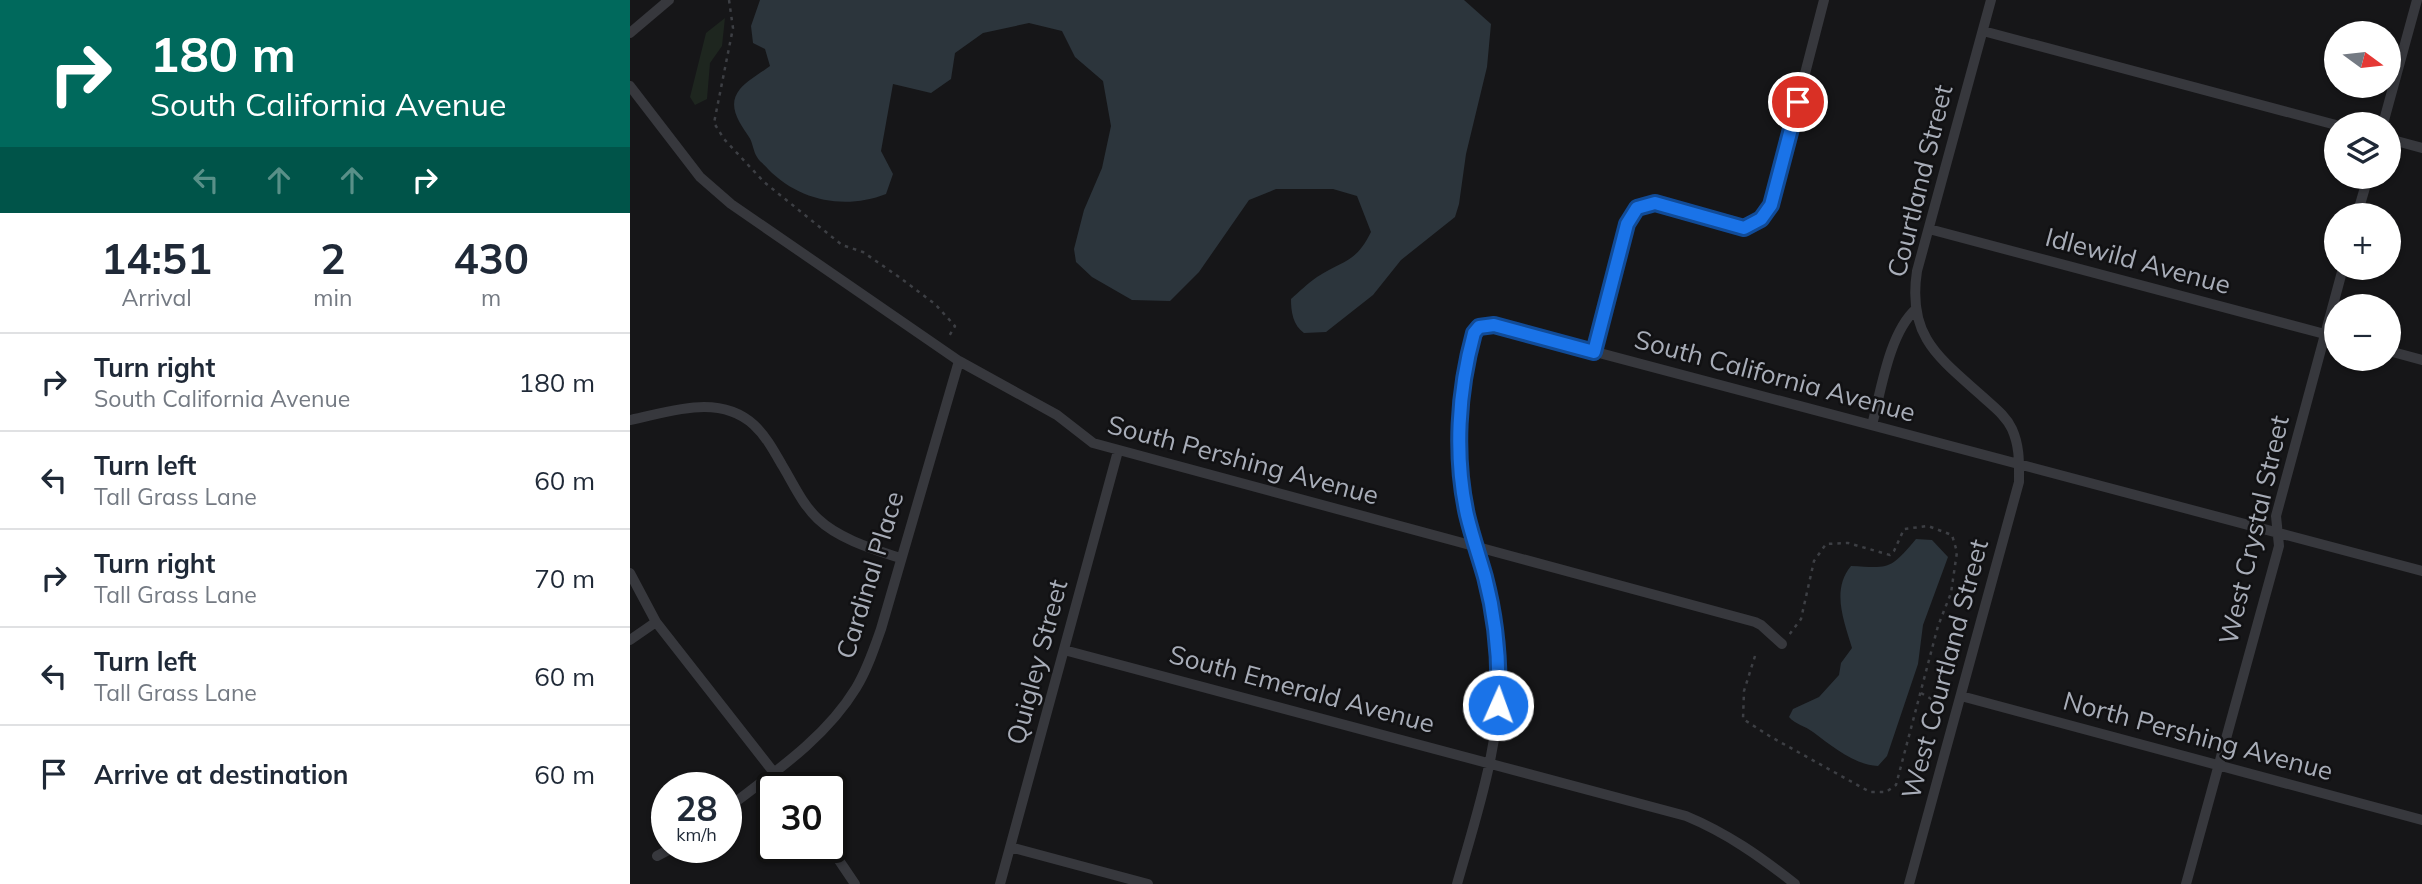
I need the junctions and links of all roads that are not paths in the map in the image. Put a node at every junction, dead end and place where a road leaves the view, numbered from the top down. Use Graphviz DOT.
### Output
graph roads {
  1 [pos="669,0"];
  2 [pos="1824,0"];
  3 [pos="1991,0"];
  4 [pos="2417,0"];
  5 [pos="1983,32"];
  6 [pos="630,33"];
  7 [pos="630,86"];
  8 [pos="2386,112"];
  9 [pos="2324,122"];
  10 [pos="2401,142"];
  11 [pos="2422,148"];
  12 [pos="1929,229"];
  13 [pos="1916,309"];
  14 [pos="2324,334"];
  15 [pos="2324,338"];
  16 [pos="1594,352"];
  17 [pos="2401,354"];
  18 [pos="2422,360"];
  19 [pos="959,361"];
  20 [pos="630,420"];
  21 [pos="1872,425"];
  22 [pos="1118,451"];
  23 [pos="2020,464"];
  24 [pos="2276,532"];
  25 [pos="1476,547"];
  26 [pos="900,558"];
  27 [pos="2422,570"];
  28 [pos="630,573"];
  29 [pos="656,622"];
  30 [pos="630,640"];
  31 [pos="1782,644"];
  32 [pos="1064,650"];
  33 [pos="1961,696"];
  34 [pos="1490,763"];
  35 [pos="2218,766"];
  36 [pos="774,772"];
  37 [pos="756,786"];
  38 [pos="742,797"];
  39 [pos="2422,820"];
  40 [pos="1010,847"];
  41 [pos="841,863"];
  42 [pos="855,884"];
  43 [pos="1000,884"];
  44 [pos="1148,884"];
  45 [pos="1457,884"];
  46 [pos="1795,884"];
  47 [pos="1909,884"];
  48 [pos="2186,884"];
  1 -- 6 [label="street"];
  2 -- 16 [label="street"];
  3 -- 5 [label="street, Courtland Street"];
  4 -- 8 [label="street"];
  5 -- 9 [label="street"];
  5 -- 12 [label="street, Courtland Street"];
  7 -- 19 [label="street, South Pershing Avenue"];
  10 -- 11 [label="street"];
  12 -- 13 [label="street, Courtland Street"];
  12 -- 14 [label="street, Idlewild Avenue"];
  13 -- 21 [label="street"];
  13 -- 23 [label="street, Courtland Street"];
  15 -- 24 [label="street, West Crystal Street"];
  16 -- 21 [label="street, South California Avenue"];
  16 -- 25 [label="street, South California Avenue"];
  17 -- 18 [label="street"];
  19 -- 22 [label="street, South Pershing Avenue"];
  19 -- 26 [label="street, Cardinal Place"];
  20 -- 26 [label="street"];
  21 -- 23 [label="street, South California Avenue"];
  22 -- 25 [label="street, South Pershing Avenue"];
  22 -- 32 [label="street, Quigley Street"];
  23 -- 24 [label="street, South California Avenue"];
  23 -- 33 [label="street, West Courtland Street"];
  24 -- 27 [label="street, South California Avenue"];
  24 -- 35 [label="street, West Crystal Street"];
  25 -- 31 [label="street, South Pershing Avenue"];
  25 -- 34 [label="street"];
  26 -- 36 [label="street, Cardinal Place"];
  28 -- 29 [label="street"];
  29 -- 30 [label="street"];
  29 -- 36 [label="street"];
  32 -- 34 [label="street, South Emerald Avenue"];
  32 -- 40 [label="street, Quigley Street"];
  33 -- 35 [label="street, North Pershing Avenue"];
  33 -- 47 [label="street, West Courtland Street"];
  34 -- 45 [label="street"];
  34 -- 46 [label="street, South Emerald Avenue"];
  35 -- 39 [label="street, North Pershing Avenue"];
  35 -- 48 [label="street, West Crystal Street"];
  37 -- 38 [label="street, Cardinal Place"];
  40 -- 43 [label="street, Quigley Street"];
  40 -- 44 [label="street"];
  41 -- 42 [label="street"];
}
